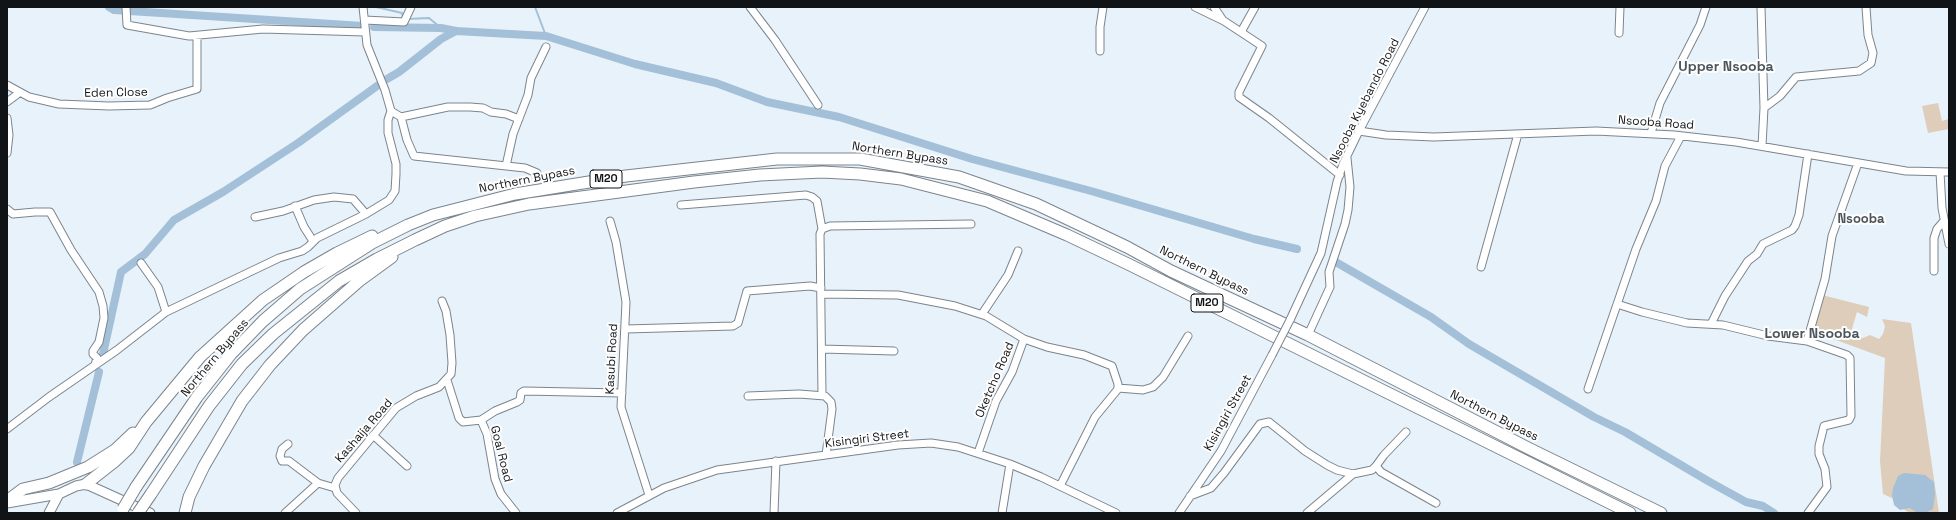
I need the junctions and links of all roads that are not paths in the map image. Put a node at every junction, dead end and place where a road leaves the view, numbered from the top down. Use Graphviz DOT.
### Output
graph roads {
  1 [pos="126,7"];
  2 [pos="363,7"];
  3 [pos="411,7"];
  4 [pos="750,7"];
  5 [pos="1104,7"];
  6 [pos="1195,7"];
  7 [pos="1214,7"];
  8 [pos="1255,7"];
  9 [pos="1425,7"];
  10 [pos="1620,7"];
  11 [pos="1706,7"];
  12 [pos="1761,7"];
  13 [pos="1866,7"];
  14 [pos="366,20"];
  15 [pos="1224,21"];
  16 [pos="365,32"];
  17 [pos="1241,32"];
  18 [pos="1619,33"];
  19 [pos="197,36"];
  20 [pos="546,47"];
  21 [pos="1100,51"];
  22 [pos="7,85"];
  23 [pos="19,93"];
  24 [pos="7,102"];
  25 [pos="818,105"];
  26 [pos="1764,108"];
  27 [pos="391,111"];
  28 [pos="401,117"];
  29 [pos="7,118"];
  30 [pos="519,120"];
  31 [pos="1359,131"];
  32 [pos="1651,133"];
  33 [pos="1518,134"];
  34 [pos="1681,136"];
  35 [pos="1762,146"];
  36 [pos="7,153"];
  37 [pos="1808,154"];
  38 [pos="1347,156"];
  39 [pos="1858,163"];
  40 [pos="506,166"];
  41 [pos="1940,172"];
  42 [pos="1949,172"];
  43 [pos="537,174"];
  44 [pos="1340,175"];
  45 [pos="681,205"];
  46 [pos="295,206"];
  47 [pos="7,209"];
  48 [pos="366,214"];
  49 [pos="255,217"];
  50 [pos="610,221"];
  51 [pos="1943,222"];
  52 [pos="971,224"];
  53 [pos="408,225"];
  54 [pos="822,229"];
  55 [pos="415,240"];
  56 [pos="310,242"];
  57 [pos="1949,244"];
  58 [pos="1018,251"];
  59 [pos="141,263"];
  60 [pos="1481,267"];
  61 [pos="1934,271"];
  62 [pos="821,291"];
  63 [pos="442,301"];
  64 [pos="1617,304"];
  65 [pos="166,312"];
  66 [pos="982,314"];
  67 [pos="1290,320"];
  68 [pos="1711,324"];
  69 [pos="626,330"];
  70 [pos="1308,335"];
  71 [pos="1188,336"];
  72 [pos="1024,339"];
  73 [pos="1807,341"];
  74 [pos="822,349"];
  75 [pos="894,351"];
  76 [pos="95,365"];
  77 [pos="447,380"];
  78 [pos="1118,388"];
  79 [pos="1588,389"];
  80 [pos="622,393"];
  81 [pos="822,395"];
  82 [pos="748,396"];
  83 [pos="481,420"];
  84 [pos="146,422"];
  85 [pos="7,430"];
  86 [pos="1406,432"];
  87 [pos="372,435"];
  88 [pos="288,444"];
  89 [pos="978,453"];
  90 [pos="826,455"];
  91 [pos="776,461"];
  92 [pos="1010,464"];
  93 [pos="407,466"];
  94 [pos="1376,466"];
  95 [pos="1353,474"];
  96 [pos="318,483"];
  97 [pos="86,484"];
  98 [pos="1060,486"];
  99 [pos="335,488"];
  100 [pos="59,494"];
  101 [pos="649,495"];
  102 [pos="1190,496"];
  103 [pos="7,502"];
  104 [pos="1436,503"];
  105 [pos="122,511"];
  106 [pos="49,513"];
  107 [pos="138,513"];
  108 [pos="150,513"];
  109 [pos="185,513"];
  110 [pos="285,513"];
  111 [pos="356,513"];
  112 [pos="516,513"];
  113 [pos="617,513"];
  114 [pos="774,513"];
  115 [pos="1002,513"];
  116 [pos="1116,513"];
  117 [pos="1179,513"];
  118 [pos="1307,513"];
  119 [pos="1630,513"];
  120 [pos="1661,513"];
  121 [pos="1808,513"];
  1 -- 19 [label="street"];
  2 -- 14 [label="street"];
  3 -- 14 [label="street"];
  4 -- 25 [label="street"];
  5 -- 21 [label="street"];
  6 -- 15 [label="street"];
  7 -- 15 [label="street"];
  8 -- 17 [label="street"];
  9 -- 31 [label="street, Nsooba Kyebando Road"];
  10 -- 18 [label="street"];
  11 -- 32 [label="street"];
  12 -- 26 [label="street"];
  13 -- 26 [label="street"];
  14 -- 16 [label="street"];
  15 -- 17 [label="street"];
  16 -- 19 [label="street"];
  16 -- 27 [label="street"];
  17 -- 44 [label="street"];
  19 -- 23 [label="street, Eden Close"];
  20 -- 30 [label="street"];
  22 -- 23 [label="street, Eden Close"];
  23 -- 24 [label="street"];
  26 -- 35 [label="street"];
  27 -- 28 [label="street"];
  27 -- 48 [label="street"];
  28 -- 30 [label="street"];
  28 -- 40 [label="street"];
  29 -- 36 [label="street"];
  30 -- 40 [label="street"];
  31 -- 33 [label="street, Nsooba Road"];
  31 -- 38 [label="street, Nsooba Kyebando Road"];
  32 -- 33 [label="street, Nsooba Road"];
  32 -- 34 [label="street, Nsooba Road"];
  33 -- 60 [label="street"];
  34 -- 35 [label="street, Nsooba Road"];
  34 -- 64 [label="street"];
  35 -- 37 [label="street, Nsooba Road"];
  37 -- 39 [label="street, Nsooba Road"];
  37 -- 68 [label="street"];
  38 -- 44 [label="street, Nsooba Kyebando Road"];
  38 -- 70 [label="street"];
  39 -- 41 [label="street, Nsooba Road"];
  39 -- 73 [label="street"];
  40 -- 43 [label="street"];
  41 -- 42 [label="street, Nsooba Road"];
  41 -- 51 [label="street"];
  44 -- 67 [label="street, Nsooba Kyebando Road"];
  45 -- 54 [label="street"];
  46 -- 48 [label="street"];
  46 -- 49 [label="street"];
  46 -- 56 [label="street"];
  47 -- 76 [label="street"];
  48 -- 56 [label="street"];
  50 -- 69 [label="street, Kasubi Road"];
  51 -- 57 [label="street"];
  51 -- 61 [label="street"];
  52 -- 54 [label="street"];
  53 -- 70 [label="highway, Northern Bypass / M20"];
  53 -- 84 [label="highway"];
  53 -- 105 [label="highway, Northern Bypass / M20, bridge"];
  54 -- 62 [label="street"];
  55 -- 107 [label="highway, Northern Bypass / M20, bridge"];
  55 -- 109 [label="highway"];
  55 -- 119 [label="highway, Northern Bypass / M20"];
  56 -- 65 [label="street"];
  58 -- 66 [label="street"];
  59 -- 65 [label="street"];
  62 -- 66 [label="street"];
  62 -- 69 [label="street"];
  62 -- 74 [label="street"];
  63 -- 77 [label="street"];
  64 -- 68 [label="street"];
  64 -- 79 [label="street"];
  65 -- 76 [label="street"];
  66 -- 72 [label="street"];
  67 -- 102 [label="street, Kisingiri Street, bridge"];
  68 -- 73 [label="street"];
  69 -- 80 [label="street, Kasubi Road"];
  70 -- 120 [label="highway, Northern Bypass / M20"];
  71 -- 78 [label="street"];
  72 -- 78 [label="street"];
  72 -- 89 [label="street, Oketcho Road"];
  73 -- 121 [label="street"];
  74 -- 75 [label="street"];
  74 -- 81 [label="street"];
  76 -- 85 [label="street"];
  77 -- 83 [label="street, Goal Road"];
  77 -- 87 [label="street, Kashaija Road"];
  78 -- 98 [label="street"];
  80 -- 83 [label="street"];
  80 -- 101 [label="street, Kasubi Road"];
  81 -- 82 [label="street"];
  81 -- 90 [label="street"];
  83 -- 112 [label="street, Goal Road"];
  84 -- 97 [label="highway"];
  84 -- 103 [label="highway"];
  86 -- 94 [label="street"];
  87 -- 93 [label="street"];
  87 -- 99 [label="street, Kashaija Road"];
  88 -- 96 [label="street"];
  89 -- 90 [label="street, Kisingiri Street"];
  89 -- 92 [label="street, Kisingiri Street"];
  90 -- 91 [label="street, Kisingiri Street"];
  91 -- 101 [label="street, Kisingiri Street"];
  91 -- 114 [label="street"];
  92 -- 98 [label="street, Kisingiri Street"];
  92 -- 115 [label="street"];
  94 -- 95 [label="street"];
  94 -- 104 [label="street"];
  95 -- 102 [label="street"];
  95 -- 118 [label="street"];
  96 -- 99 [label="street"];
  96 -- 110 [label="street"];
  97 -- 100 [label="main road"];
  97 -- 108 [label="main road"];
  98 -- 116 [label="street, Kisingiri Street"];
  99 -- 111 [label="street"];
  100 -- 103 [label="main road"];
  100 -- 106 [label="main road"];
  101 -- 113 [label="street, Kisingiri Street"];
  102 -- 117 [label="street, Kisingiri Street"];
}
